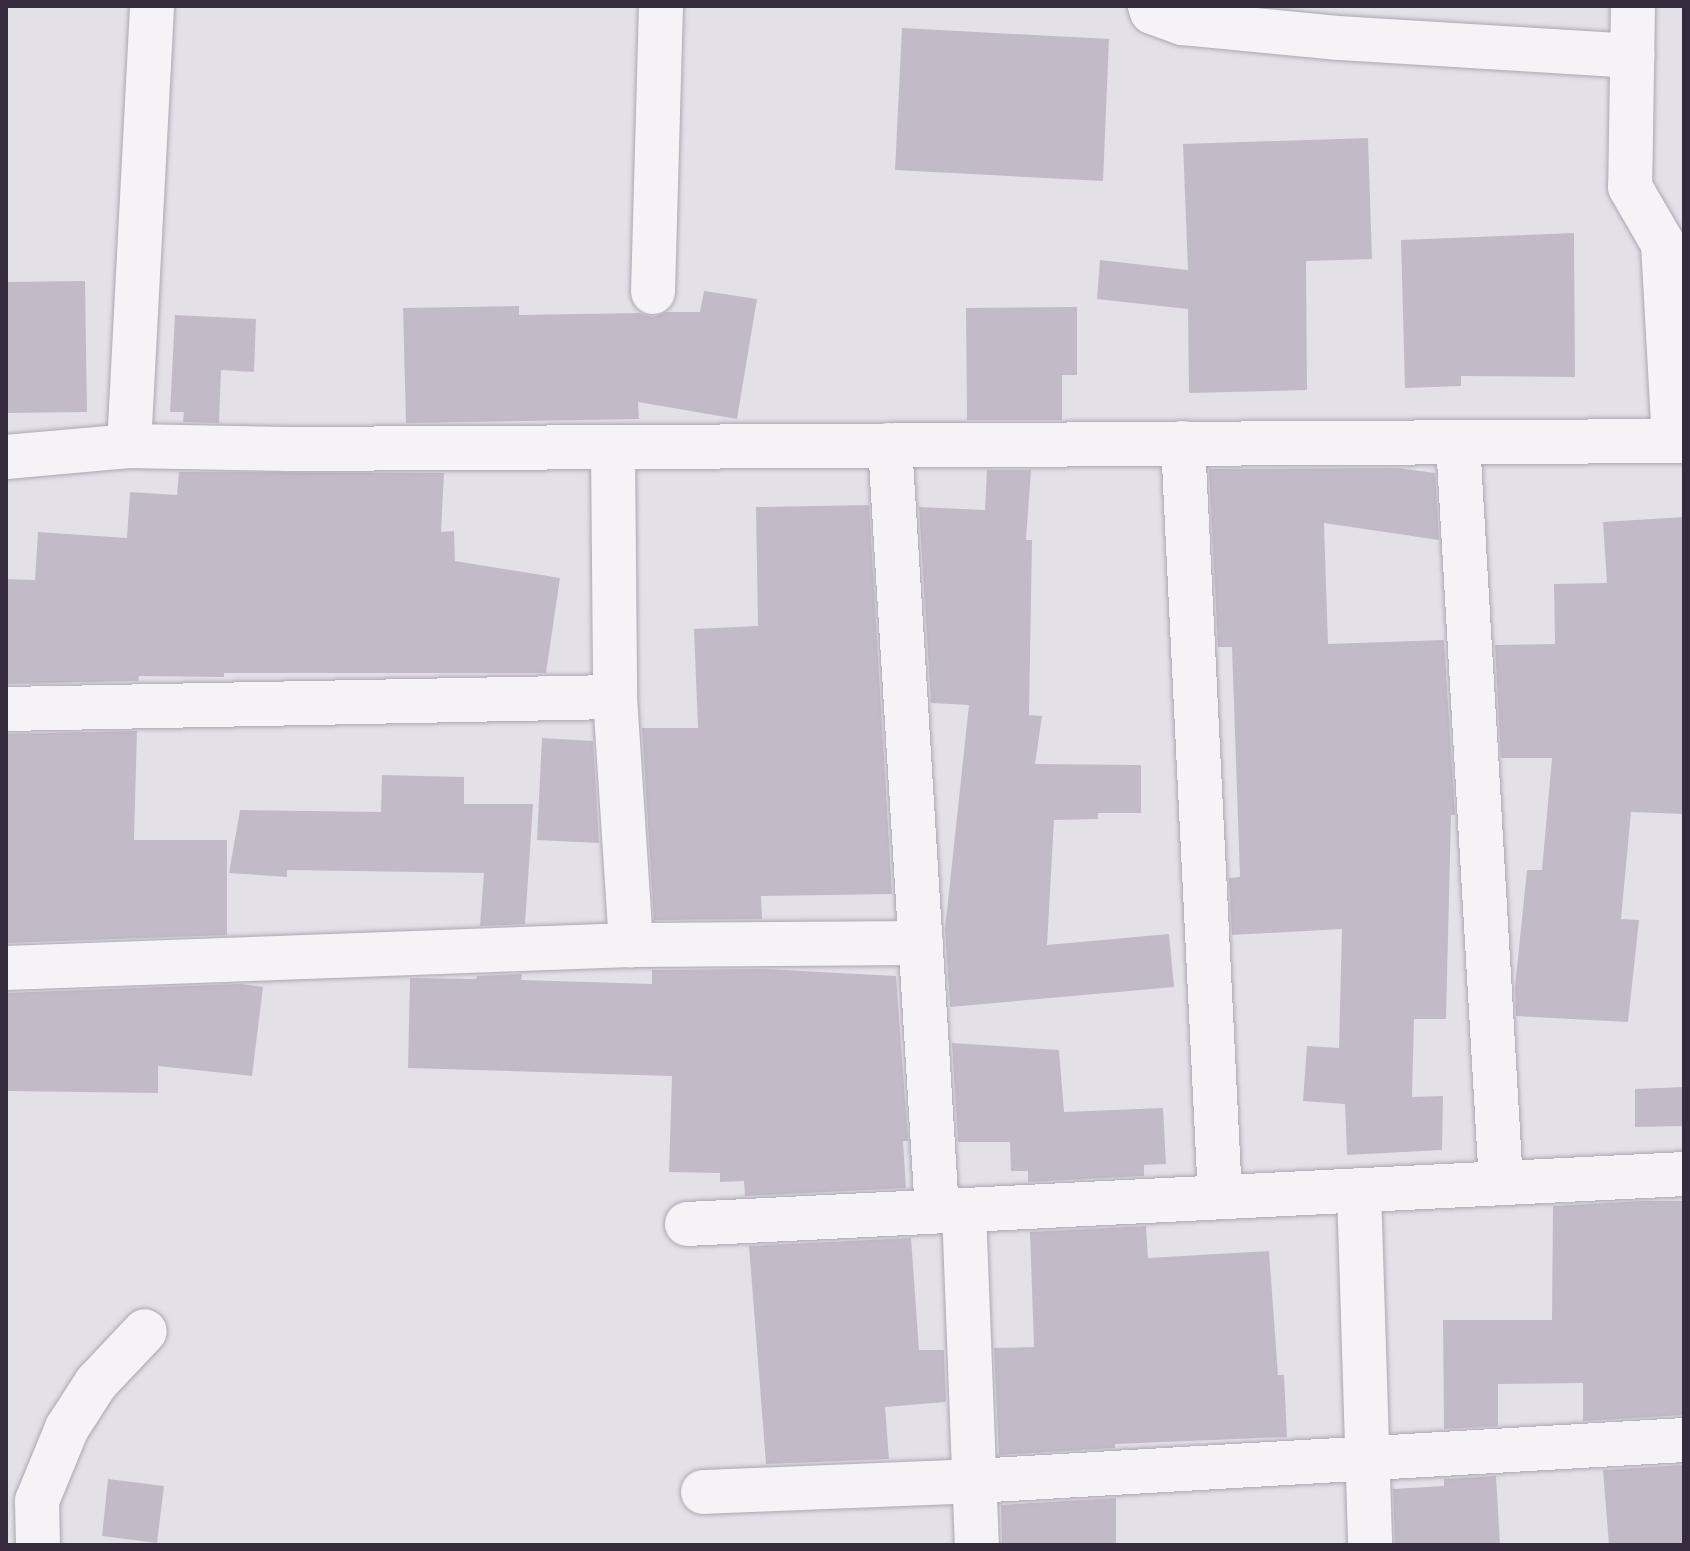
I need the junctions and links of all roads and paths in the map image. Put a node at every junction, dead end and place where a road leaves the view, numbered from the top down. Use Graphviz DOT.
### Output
graph roads {
  1 [pos="152,6"];
  2 [pos="661,6"];
  3 [pos="1150,6"];
  4 [pos="1633,6"];
  5 [pos="1632,56"];
  6 [pos="653,292"];
  7 [pos="1679,441"];
  8 [pos="1458,442"];
  9 [pos="1183,443"];
  10 [pos="890,445"];
  11 [pos="129,446"];
  12 [pos="613,447"];
  13 [pos="6,457"];
  14 [pos="615,697"];
  15 [pos="6,709"];
  16 [pos="921,943"];
  17 [pos="631,945"];
  18 [pos="6,968"];
  19 [pos="1684,1174"];
  20 [pos="1501,1183"];
  21 [pos="1359,1190"];
  22 [pos="1220,1197"];
  23 [pos="950,1211"];
  24 [pos="687,1224"];
  25 [pos="145,1331"];
  26 [pos="1684,1440"];
  27 [pos="1365,1457"];
  28 [pos="975,1481"];
  29 [pos="703,1492"];
  30 [pos="38,1545"];
  31 [pos="977,1545"];
  32 [pos="1370,1545"];
  1 -- 11 [label="street"];
  2 -- 6 [label="street"];
  3 -- 5 [label="street"];
  4 -- 5 [label="street"];
  5 -- 7 [label="street"];
  7 -- 8 [label="street"];
  8 -- 9 [label="street"];
  8 -- 20 [label="street"];
  9 -- 10 [label="street"];
  9 -- 22 [label="street"];
  10 -- 12 [label="street"];
  10 -- 16 [label="street"];
  11 -- 12 [label="street"];
  11 -- 13 [label="street"];
  12 -- 14 [label="street"];
  14 -- 15 [label="street"];
  14 -- 17 [label="street"];
  16 -- 17 [label="street"];
  16 -- 23 [label="street"];
  17 -- 18 [label="street"];
  19 -- 20 [label="street"];
  20 -- 21 [label="street"];
  21 -- 22 [label="street"];
  21 -- 27 [label="street"];
  22 -- 23 [label="street"];
  23 -- 24 [label="street"];
  23 -- 28 [label="street"];
  25 -- 30 [label="street"];
  26 -- 27 [label="street"];
  27 -- 28 [label="street"];
  27 -- 32 [label="street"];
  28 -- 29 [label="street"];
  28 -- 31 [label="street"];
}
